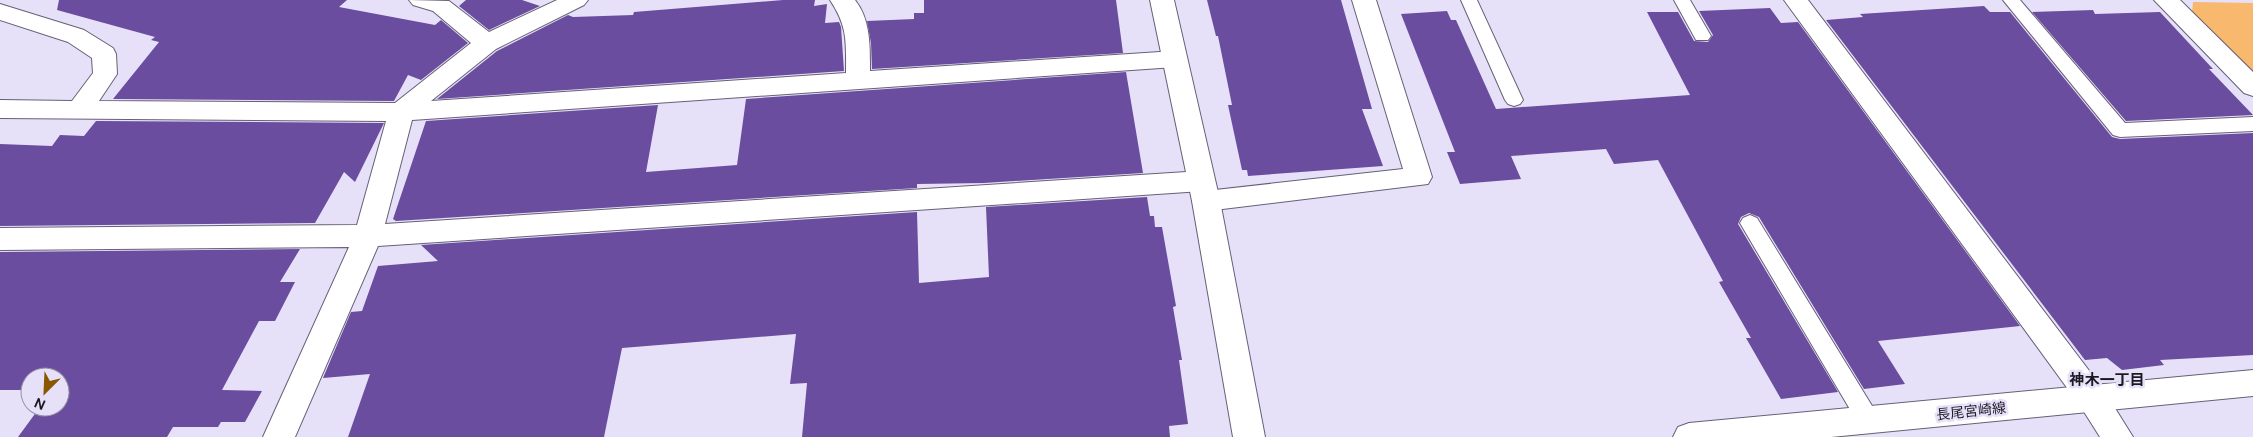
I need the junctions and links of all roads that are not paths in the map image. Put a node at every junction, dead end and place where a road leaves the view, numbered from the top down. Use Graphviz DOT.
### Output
graph roads {
  1 [pos="421,0"];
  2 [pos="576,0"];
  3 [pos="842,0"];
  4 [pos="1162,0"];
  5 [pos="1364,0"];
  6 [pos="1469,0"];
  7 [pos="1682,0"];
  8 [pos="1796,0"];
  9 [pos="2011,0"];
  10 [pos="2166,0"];
  11 [pos="0,12"];
  12 [pos="1702,36"];
  13 [pos="487,43"];
  14 [pos="1175,59"];
  15 [pos="858,80"];
  16 [pos="2253,87"];
  17 [pos="1514,100"];
  18 [pos="0,109"];
  19 [pos="80,110"];
  20 [pos="401,112"];
  21 [pos="2253,124"];
  22 [pos="1204,191"];
  23 [pos="1750,223"];
  24 [pos="368,236"];
  25 [pos="0,239"];
  26 [pos="2253,383"];
  27 [pos="2092,398"];
  28 [pos="1869,422"];
  29 [pos="279,437"];
  30 [pos="1249,437"];
  31 [pos="1689,437"];
  32 [pos="2117,437"];
  1 -- 13 [label="street"];
  2 -- 13 [label="street"];
  3 -- 15 [label="street"];
  4 -- 14 [label="street"];
  5 -- 22 [label="street"];
  6 -- 17 [label="lane"];
  7 -- 12 [label="lane"];
  8 -- 27 [label="street"];
  9 -- 21 [label="lane"];
  10 -- 16 [label="street"];
  11 -- 19 [label="street"];
  13 -- 20 [label="street"];
  14 -- 15 [label="street"];
  14 -- 22 [label="street"];
  15 -- 20 [label="street"];
  18 -- 19 [label="street"];
  19 -- 20 [label="street"];
  20 -- 24 [label="street"];
  22 -- 24 [label="street"];
  22 -- 30 [label="street"];
  23 -- 28 [label="lane"];
  24 -- 25 [label="street"];
  24 -- 29 [label="street"];
  26 -- 27 [label="street, 長尾宮崎線"];
  27 -- 28 [label="street, 長尾宮崎線"];
  27 -- 32 [label="street"];
  28 -- 31 [label="street, 長尾宮崎線"];
}
